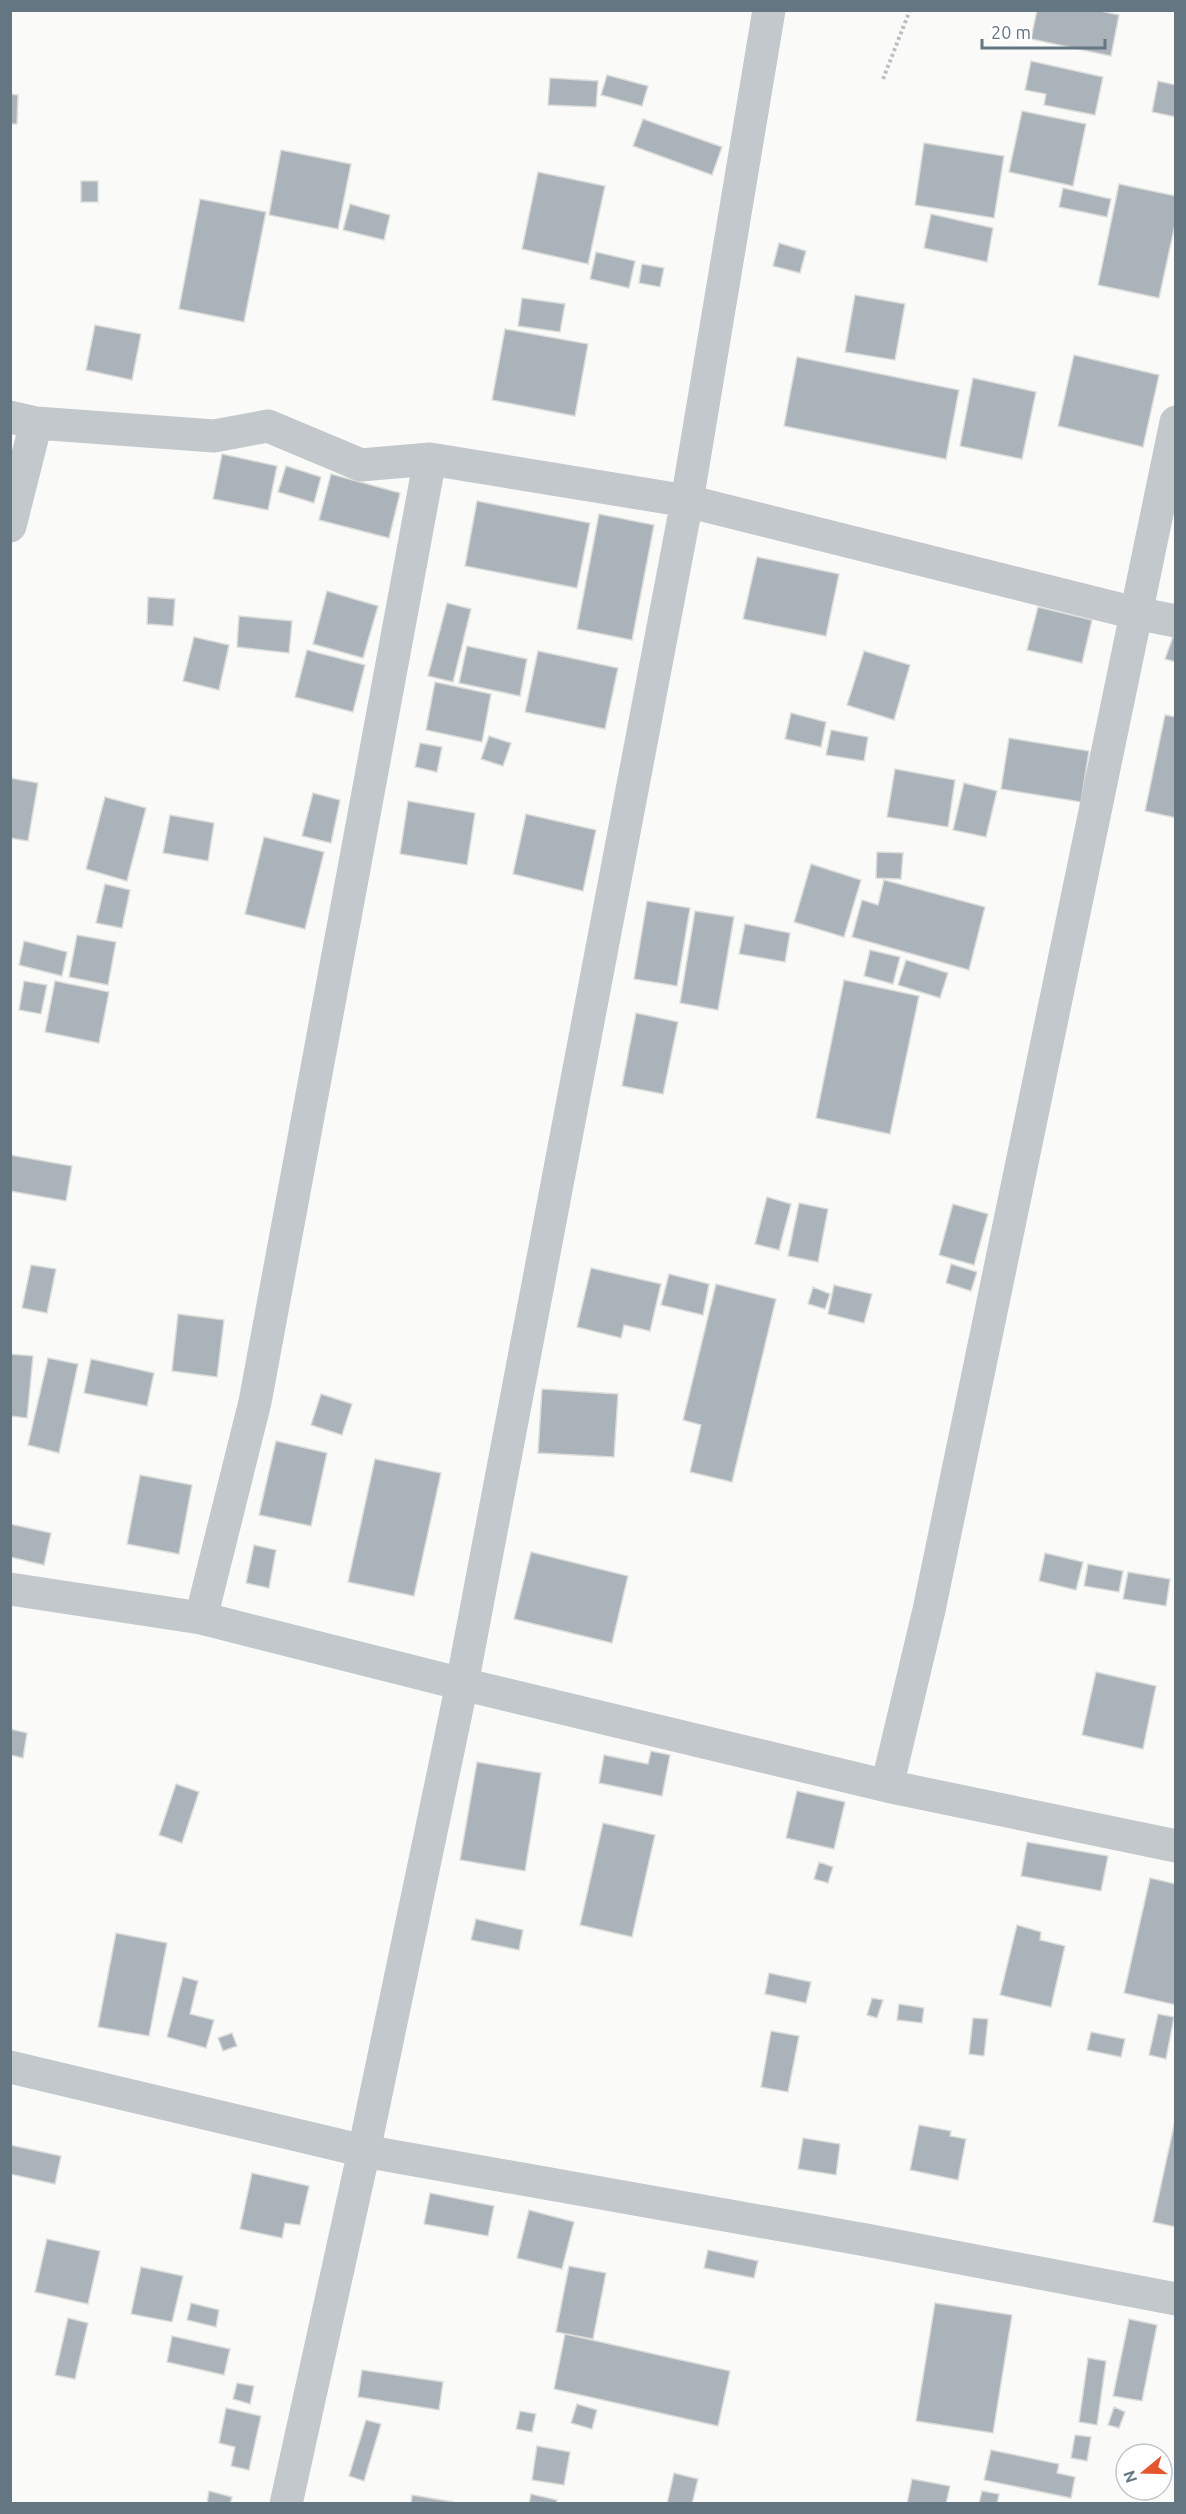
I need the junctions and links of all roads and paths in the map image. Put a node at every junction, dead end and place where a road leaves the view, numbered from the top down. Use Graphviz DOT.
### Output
graph roads {
  1 [pos="769,10"];
  2 [pos="910,10"];
  3 [pos="883,79"];
  4 [pos="23,420"];
  5 [pos="1176,422"];
  6 [pos="430,459"];
  7 [pos="687,501"];
  8 [pos="10,526"];
  9 [pos="1135,613"];
  10 [pos="1176,621"];
  11 [pos="10,1589"];
  12 [pos="201,1618"];
  13 [pos="462,1684"];
  14 [pos="886,1786"];
  15 [pos="1176,1846"];
  16 [pos="10,2067"];
  17 [pos="364,2151"];
  18 [pos="1176,2299"];
  19 [pos="286,2504"];
  1 -- 7 [label="street"];
  2 -- 3 [label="path"];
  4 -- 6 [label="street"];
  4 -- 8 [label="street"];
  5 -- 9 [label="street"];
  6 -- 7 [label="street"];
  6 -- 12 [label="street"];
  7 -- 9 [label="street"];
  7 -- 13 [label="street"];
  9 -- 10 [label="street"];
  9 -- 14 [label="street"];
  11 -- 12 [label="street"];
  12 -- 13 [label="street"];
  13 -- 14 [label="street"];
  13 -- 17 [label="street"];
  14 -- 15 [label="street"];
  16 -- 17 [label="street"];
  17 -- 18 [label="street"];
  17 -- 19 [label="street"];
}
